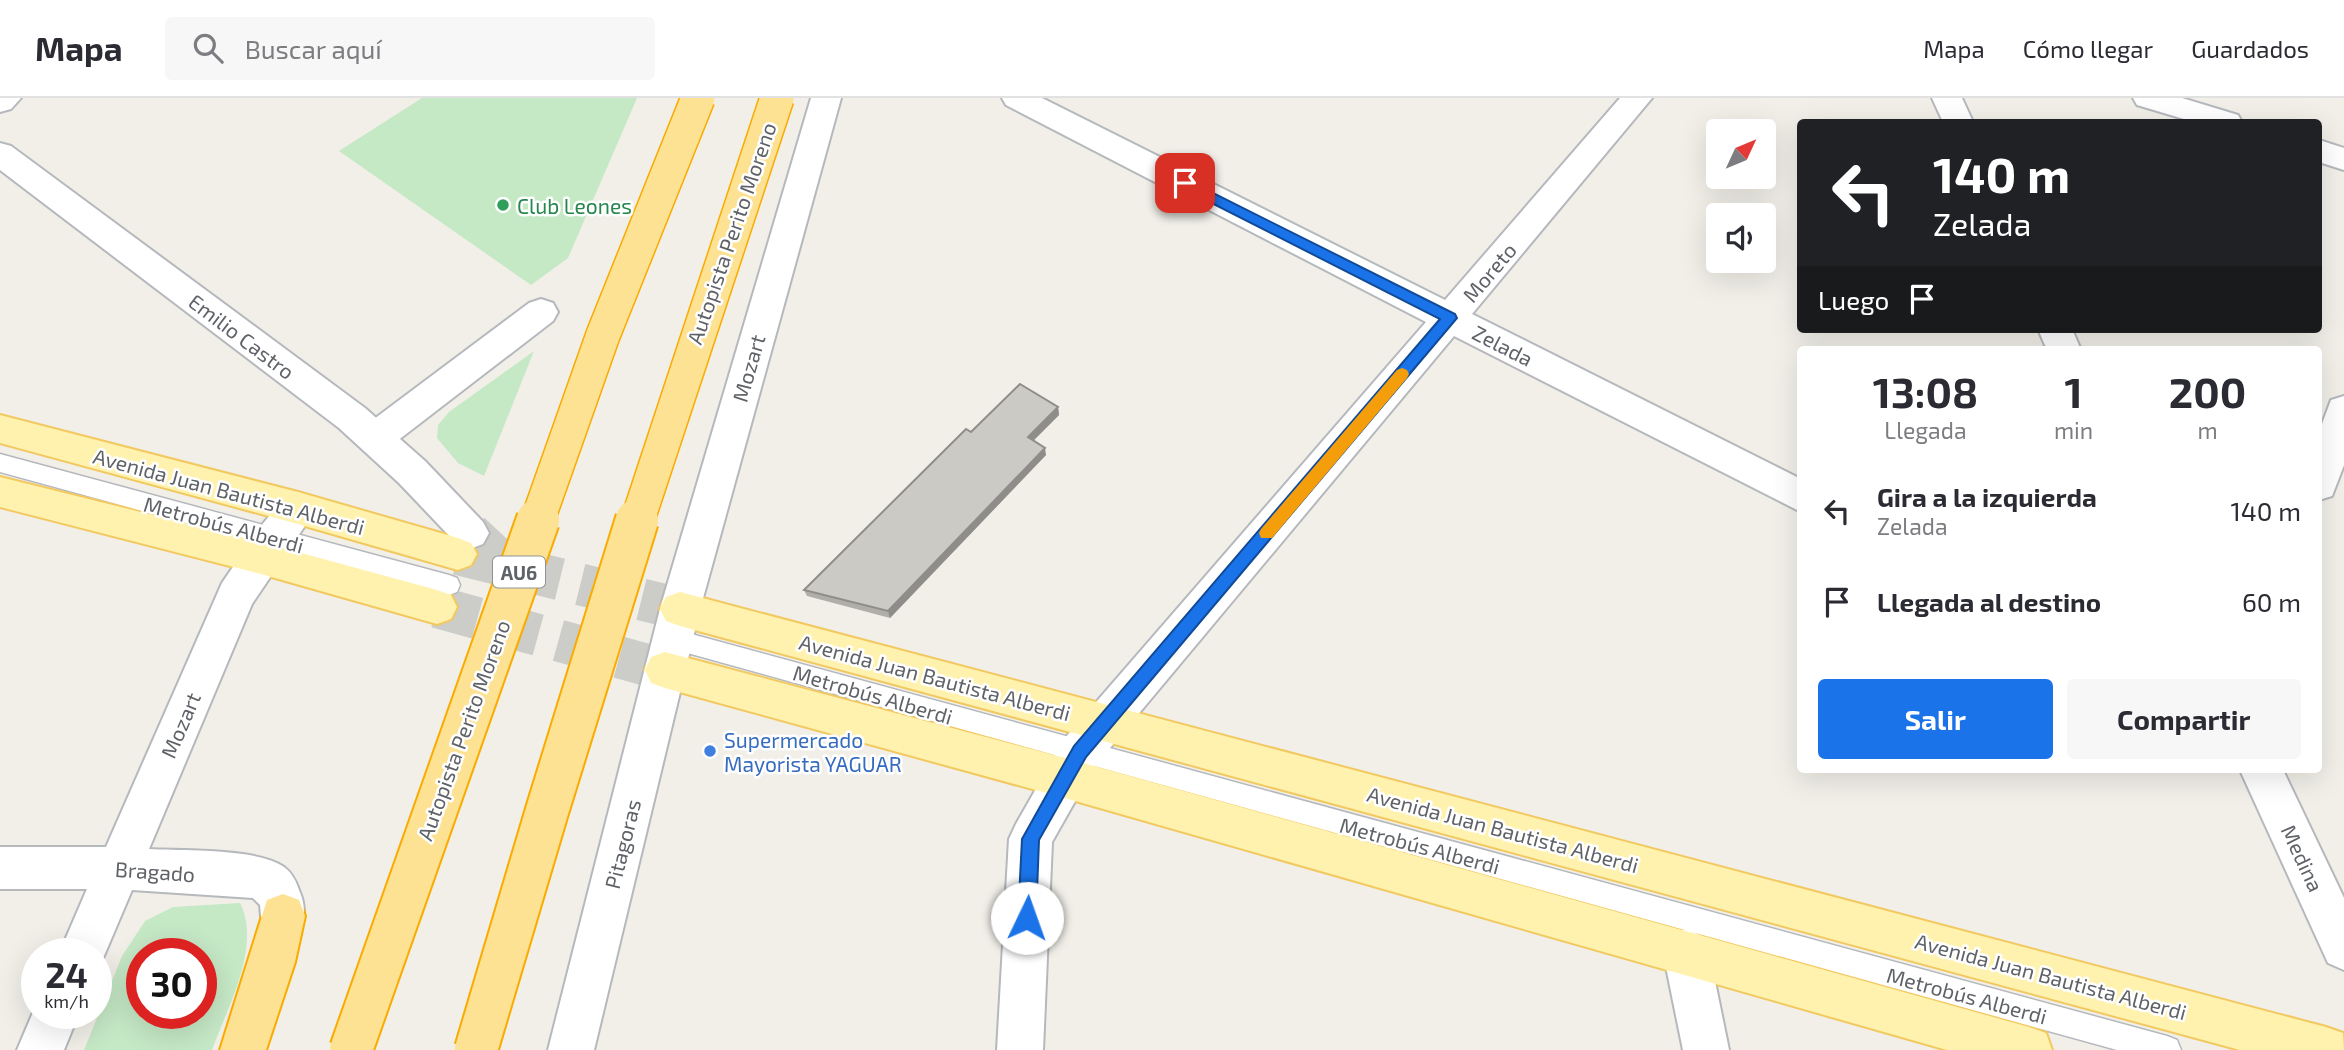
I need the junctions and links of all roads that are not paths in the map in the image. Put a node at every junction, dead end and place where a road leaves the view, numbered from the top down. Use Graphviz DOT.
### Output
graph roads {
  1 [pos="6,98"];
  2 [pos="698,98"];
  3 [pos="777,98"];
  4 [pos="825,98"];
  5 [pos="1017,98"];
  6 [pos="1636,98"];
  7 [pos="1947,98"];
  8 [pos="2148,98"];
  9 [pos="0,102"];
  10 [pos="1957,119"];
  11 [pos="2217,119"];
  12 [pos="2322,152"];
  13 [pos="0,154"];
  14 [pos="2344,159"];
  15 [pos="541,312"];
  16 [pos="1450,318"];
  17 [pos="2344,410"];
  18 [pos="0,429"];
  19 [pos="375,438"];
  20 [pos="0,463"];
  21 [pos="2322,476"];
  22 [pos="0,492"];
  23 [pos="1797,495"];
  24 [pos="277,534"];
  25 [pos="454,570"];
  26 [pos="673,639"];
  27 [pos="1084,751"];
  28 [pos="2262,773"];
  29 [pos="0,868"];
  30 [pos="119,868"];
  31 [pos="283,916"];
  32 [pos="89,938"];
  33 [pos="2344,947"];
  34 [pos="1686,953"];
  35 [pos="49,1029"];
  36 [pos="40,1050"];
  37 [pos="243,1050"];
  38 [pos="351,1050"];
  39 [pos="476,1050"];
  40 [pos="571,1050"];
  41 [pos="1020,1050"];
  42 [pos="1706,1050"];
  43 [pos="2029,1050"];
  44 [pos="2167,1050"];
  45 [pos="2326,1050"];
  1 -- 9 [label="street"];
  2 -- 38 [label="highway, Autopista Perito Moreno / AU6, bridge"];
  3 -- 39 [label="highway, Autopista Perito Moreno, bridge"];
  4 -- 26 [label="street, Mozart"];
  5 -- 16 [label="street, Zelada"];
  6 -- 16 [label="street, Moreto"];
  7 -- 10 [label="street"];
  8 -- 11 [label="street"];
  12 -- 14 [label="street"];
  13 -- 19 [label="street, Emilio Castro"];
  15 -- 19 [label="street"];
  16 -- 23 [label="street, Zelada"];
  16 -- 27 [label="street, Moreto"];
  17 -- 21 [label="street"];
  18 -- 24 [label="main road, Avenida Juan Bautista Alberdi"];
  19 -- 25 [label="street, Emilio Castro"];
  20 -- 24 [label="lane, Metrobús Alberdi"];
  22 -- 24 [label="main road, Avenida Juan Bautista Alberdi"];
  24 -- 25 [label="main road, Avenida Juan Bautista Alberdi"];
  24 -- 25 [label="main road, Avenida Juan Bautista Alberdi"];
  24 -- 30 [label="street, Mozart"];
  26 -- 27 [label="main road, Avenida Juan Bautista Alberdi"];
  26 -- 27 [label="main road, Avenida Juan Bautista Alberdi"];
  26 -- 40 [label="street, Pitagoras"];
  27 -- 34 [label="main road, Avenida Juan Bautista Alberdi"];
  27 -- 41 [label="street, Moreto"];
  27 -- 44 [label="lane, Metrobús Alberdi"];
  27 -- 45 [label="main road, Avenida Juan Bautista Alberdi"];
  28 -- 33 [label="street, Medina"];
  29 -- 30 [label="street, Bragado"];
  30 -- 31 [label="street, Bragado"];
  30 -- 32 [label="street, Mozart"];
  31 -- 37 [label="highway"];
  34 -- 42 [label="street"];
  34 -- 43 [label="main road, Avenida Juan Bautista Alberdi"];
  35 -- 36 [label="street"];
}
